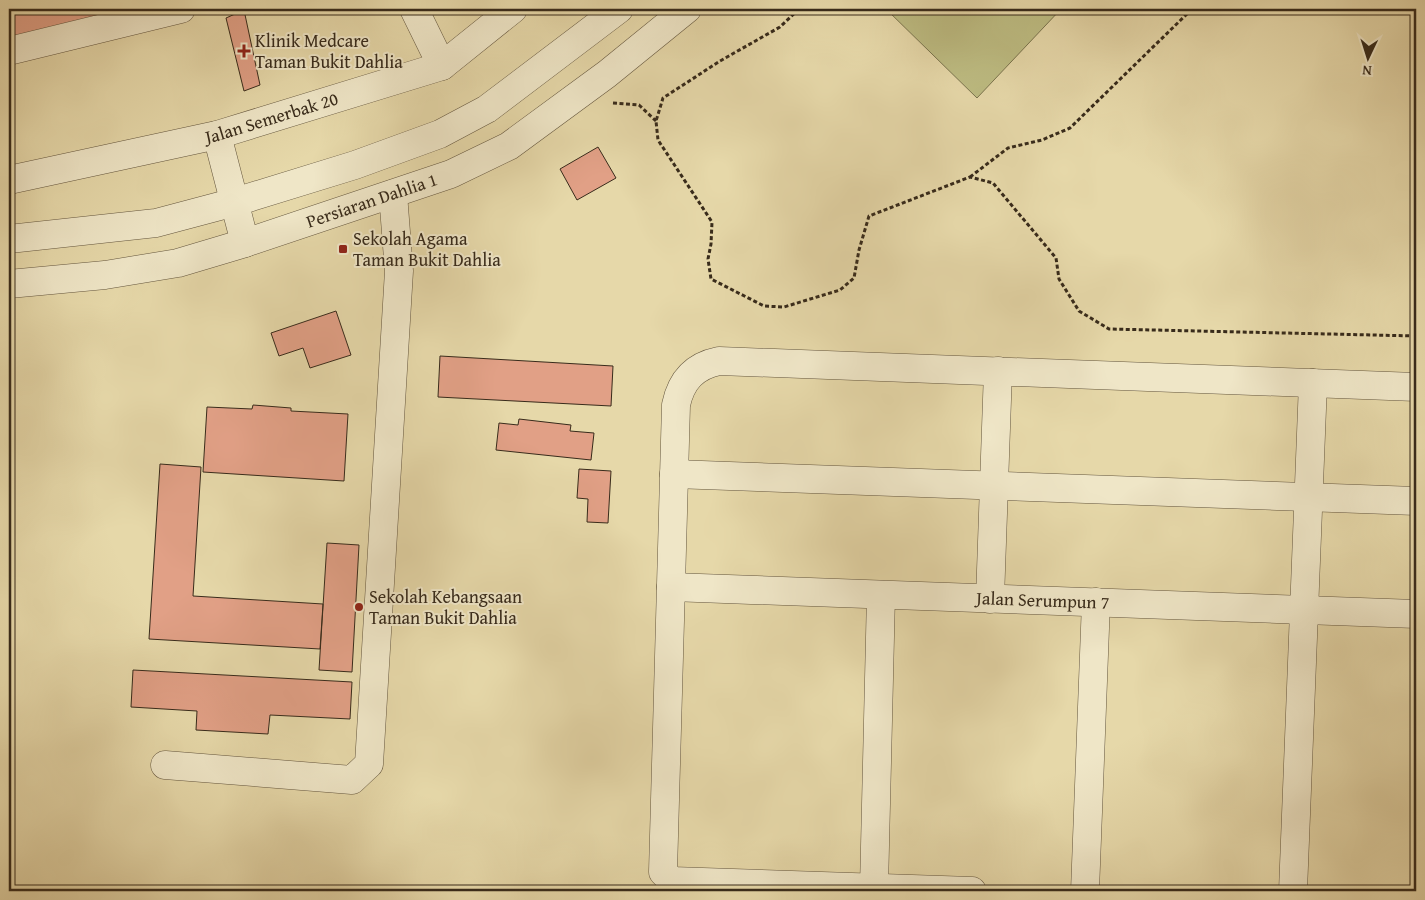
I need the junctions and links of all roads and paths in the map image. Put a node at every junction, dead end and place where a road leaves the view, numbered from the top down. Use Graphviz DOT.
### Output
graph roads {
  1 [pos="181,9"];
  2 [pos="414,9"];
  3 [pos="513,9"];
  4 [pos="619,9"];
  5 [pos="687,9"];
  6 [pos="799,9"];
  7 [pos="1192,9"];
  8 [pos="9,51"];
  9 [pos="442,66"];
  10 [pos="604,103"];
  11 [pos="656,121"];
  12 [pos="217,135"];
  13 [pos="970,177"];
  14 [pos="9,180"];
  15 [pos="393,194"];
  16 [pos="235,202"];
  17 [pos="9,239"];
  18 [pos="245,243"];
  19 [pos="9,284"];
  20 [pos="1416,336"];
  21 [pos="998,372"];
  22 [pos="1313,383"];
  23 [pos="1416,387"];
  24 [pos="674,474"];
  25 [pos="994,486"];
  26 [pos="1309,497"];
  27 [pos="1416,501"];
  28 [pos="671,587"];
  29 [pos="881,595"];
  30 [pos="990,599"];
  31 [pos="1096,602"];
  32 [pos="1304,610"];
  33 [pos="1416,614"];
  34 [pos="166,765"];
  35 [pos="874,888"];
  36 [pos="972,891"];
  37 [pos="1085,891"];
  38 [pos="1293,891"];
  1 -- 8 [label="street"];
  2 -- 9 [label="street"];
  3 -- 9 [label="street, Jalan Semerbak 20"];
  4 -- 16 [label="street"];
  5 -- 15 [label="street, Persiaran Dahlia 1"];
  6 -- 11 [label="path"];
  7 -- 13 [label="path"];
  9 -- 12 [label="street, Jalan Semerbak 20"];
  10 -- 11 [label="path"];
  11 -- 13 [label="path"];
  12 -- 14 [label="street, Jalan Semerbak 20"];
  12 -- 16 [label="street"];
  13 -- 20 [label="path"];
  15 -- 18 [label="street, Persiaran Dahlia 1"];
  15 -- 34 [label="street"];
  16 -- 17 [label="street"];
  16 -- 18 [label="street"];
  18 -- 19 [label="street, Persiaran Dahlia 1"];
  21 -- 22 [label="street"];
  21 -- 24 [label="street"];
  21 -- 25 [label="street"];
  22 -- 23 [label="street"];
  22 -- 26 [label="street"];
  24 -- 25 [label="street"];
  24 -- 28 [label="street"];
  25 -- 26 [label="street"];
  25 -- 30 [label="street"];
  26 -- 27 [label="street"];
  26 -- 32 [label="street"];
  28 -- 29 [label="street, Jalan Serumpun 7"];
  28 -- 35 [label="street"];
  29 -- 30 [label="street, Jalan Serumpun 7"];
  29 -- 35 [label="street"];
  30 -- 31 [label="street, Jalan Serumpun 7"];
  31 -- 32 [label="street, Jalan Serumpun 7"];
  31 -- 37 [label="street"];
  32 -- 33 [label="street, Jalan Serumpun 7"];
  32 -- 38 [label="street"];
  35 -- 36 [label="street"];
}
